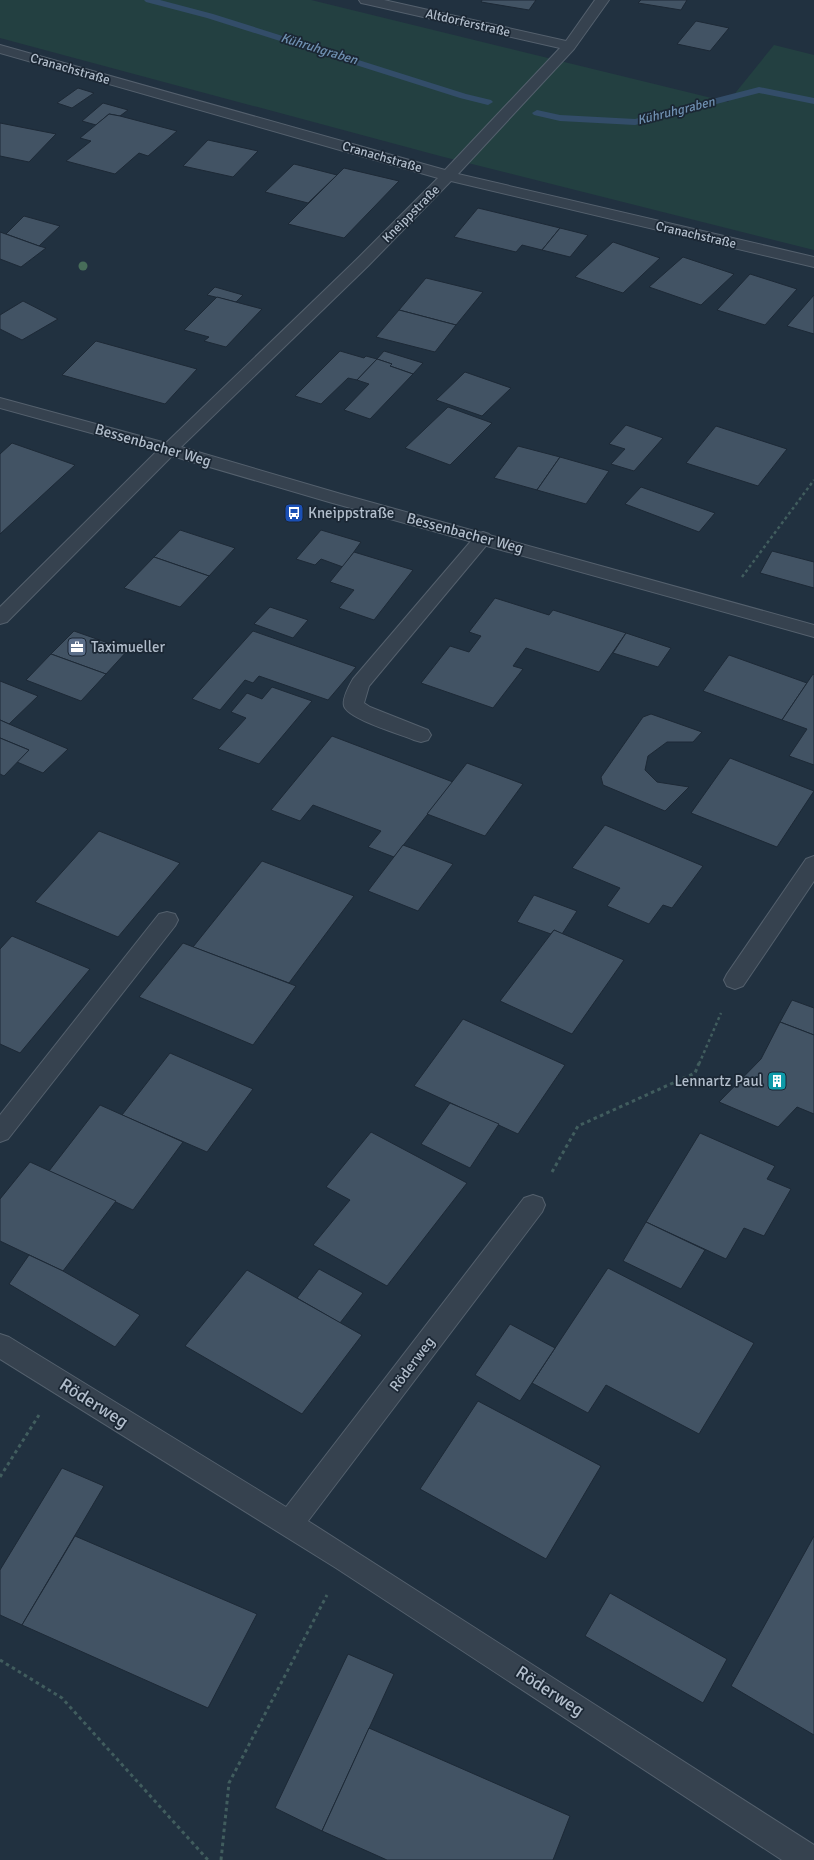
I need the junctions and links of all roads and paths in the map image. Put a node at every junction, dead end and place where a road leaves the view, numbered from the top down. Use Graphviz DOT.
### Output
graph roads {
  1 [pos="366,0"];
  2 [pos="602,0"];
  3 [pos="570,46"];
  4 [pos="0,49"];
  5 [pos="448,176"];
  6 [pos="814,262"];
  7 [pos="0,403"];
  8 [pos="169,449"];
  9 [pos="814,480"];
  10 [pos="482,538"];
  11 [pos="721,604"];
  12 [pos="0,618"];
  13 [pos="814,630"];
  14 [pos="421,735"];
  15 [pos="814,864"];
  16 [pos="167,920"];
  17 [pos="735,980"];
  18 [pos="0,1132"];
  19 [pos="533,1205"];
  20 [pos="0,1345"];
  21 [pos="60,1382"];
  22 [pos="0,1478"];
  23 [pos="290,1523"];
  24 [pos="346,1559"];
  25 [pos="0,1660"];
  26 [pos="208,1860"];
  27 [pos="221,1860"];
  28 [pos="809,1860"];
  1 -- 3 [label="street, Altdorferstraße"];
  2 -- 3 [label="street, Kneippstraße"];
  3 -- 5 [label="street, Kneippstraße"];
  4 -- 5 [label="street, Cranachstraße"];
  5 -- 6 [label="street, Cranachstraße"];
  5 -- 8 [label="street, Kneippstraße"];
  7 -- 8 [label="street, Bessenbacher Weg"];
  8 -- 10 [label="street, Bessenbacher Weg"];
  8 -- 12 [label="street, Kneippstraße"];
  9 -- 11 [label="path"];
  10 -- 11 [label="street, Bessenbacher Weg"];
  10 -- 14 [label="street"];
  11 -- 13 [label="street, Bessenbacher Weg"];
  15 -- 17 [label="street"];
  16 -- 18 [label="street"];
  17 -- 19 [label="path"];
  19 -- 23 [label="street, Röderweg"];
  20 -- 21 [label="street, Röderweg"];
  21 -- 22 [label="path"];
  21 -- 23 [label="street, Röderweg"];
  23 -- 24 [label="street, Röderweg"];
  24 -- 27 [label="path"];
  24 -- 28 [label="street, Röderweg"];
  25 -- 26 [label="path"];
}
